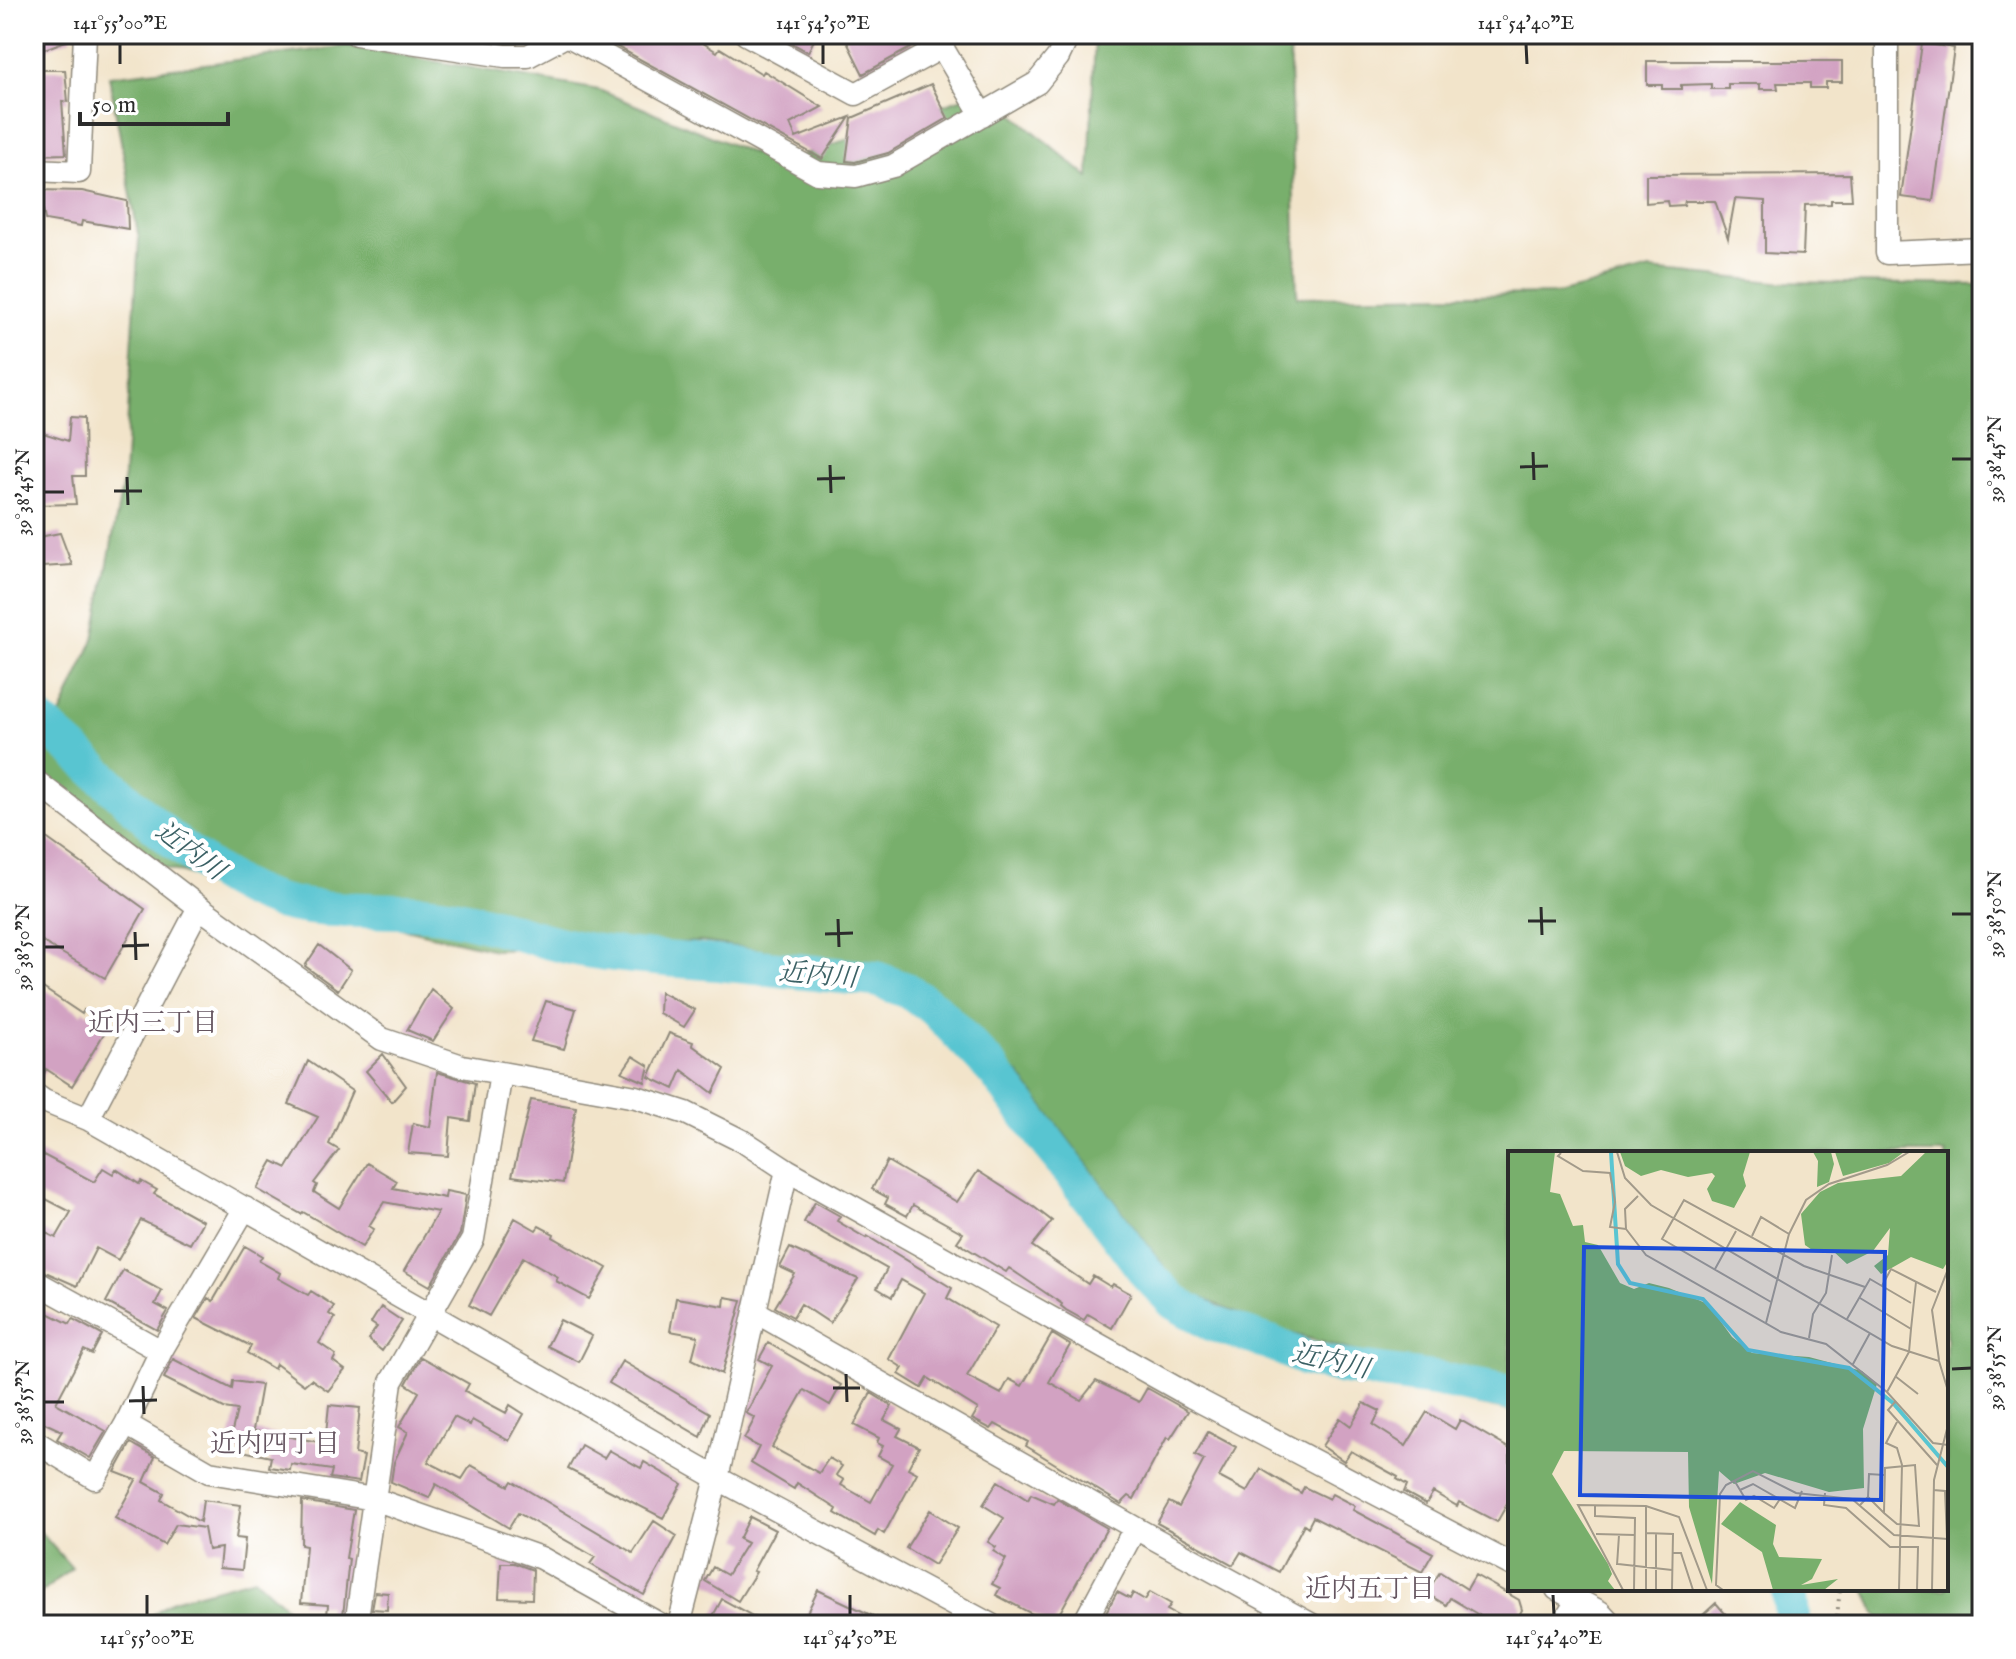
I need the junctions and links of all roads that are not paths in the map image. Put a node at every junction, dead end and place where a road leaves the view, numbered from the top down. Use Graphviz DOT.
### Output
graph roads {
  1 [pos="85,34"];
  2 [pos="535,34"];
  3 [pos="746,34"];
  4 [pos="1069,34"];
  5 [pos="1887,34"];
  6 [pos="366,35"];
  7 [pos="939,41"];
  8 [pos="528,56"];
  9 [pos="982,115"];
  10 [pos="34,170"];
  11 [pos="1982,249"];
  12 [pos="34,780"];
  13 [pos="199,907"];
  14 [pos="501,1074"];
  15 [pos="34,1094"];
  16 [pos="88,1119"];
  17 [pos="787,1170"];
  18 [pos="245,1208"];
  19 [pos="34,1281"];
  20 [pos="756,1312"];
  21 [pos="431,1315"];
  22 [pos="161,1351"];
  23 [pos="126,1424"];
  24 [pos="34,1441"];
  25 [pos="717,1478"];
  26 [pos="374,1499"];
  27 [pos="1135,1528"];
  28 [pos="1508,1563"];
  29 [pos="1561,1591"];
  30 [pos="1578,1600"];
  31 [pos="356,1625"];
  32 [pos="661,1625"];
  33 [pos="679,1625"];
  34 [pos="991,1625"];
  35 [pos="1083,1625"];
  36 [pos="1312,1625"];
  37 [pos="1562,1625"];
  38 [pos="1612,1625"];
  1 -- 10 [label="street"];
  2 -- 8 [label="street"];
  3 -- 7 [label="street"];
  4 -- 9 [label="street"];
  5 -- 11 [label="street"];
  6 -- 8 [label="street"];
  7 -- 9 [label="street"];
  8 -- 9 [label="street"];
  12 -- 13 [label="street"];
  13 -- 14 [label="street"];
  13 -- 16 [label="street"];
  14 -- 17 [label="street"];
  14 -- 21 [label="street"];
  15 -- 16 [label="street"];
  16 -- 18 [label="street"];
  17 -- 20 [label="street"];
  17 -- 28 [label="street"];
  18 -- 21 [label="street"];
  18 -- 22 [label="street"];
  19 -- 22 [label="street"];
  20 -- 25 [label="street"];
  20 -- 27 [label="street"];
  21 -- 25 [label="street"];
  21 -- 26 [label="street"];
  22 -- 23 [label="street"];
  23 -- 24 [label="street"];
  23 -- 26 [label="street"];
  25 -- 33 [label="street"];
  25 -- 34 [label="street"];
  26 -- 31 [label="street"];
  26 -- 32 [label="street"];
  27 -- 35 [label="street"];
  27 -- 36 [label="street"];
  29 -- 30 [label="street"];
  30 -- 37 [label="street"];
  30 -- 38 [label="street"];
}
